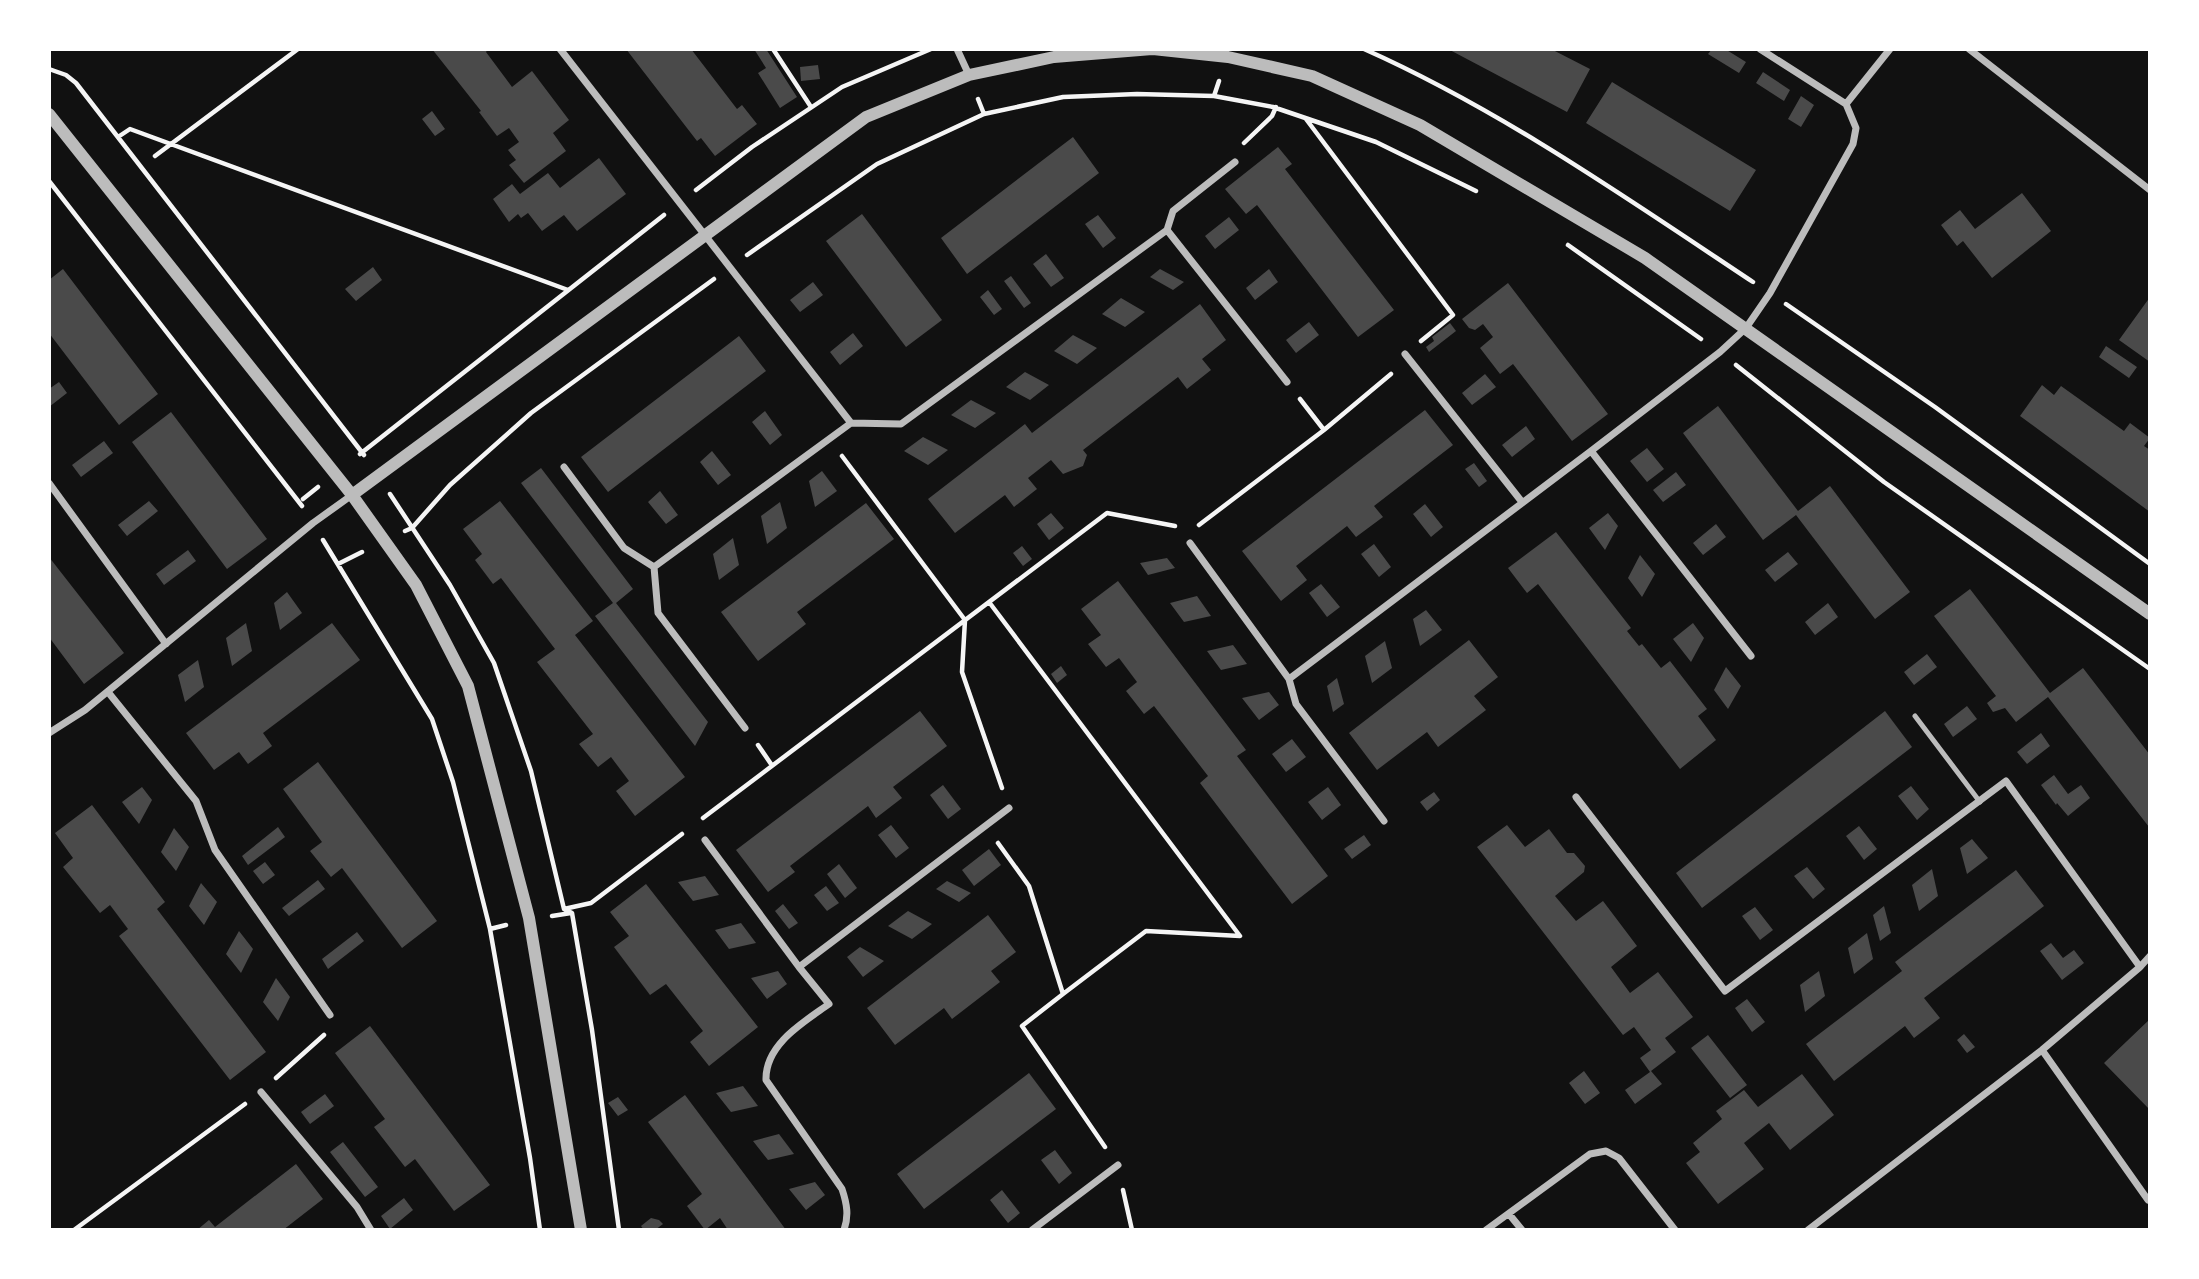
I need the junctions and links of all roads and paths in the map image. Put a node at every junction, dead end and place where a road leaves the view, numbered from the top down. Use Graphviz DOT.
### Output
graph roads {
  1 [pos="298,49"];
  2 [pos="560,49"];
  3 [pos="773,49"];
  4 [pos="931,49"];
  5 [pos="957,49"];
  6 [pos="1153,49"];
  7 [pos="1760,49"];
  8 [pos="1889,49"];
  9 [pos="1969,49"];
  10 [pos="1229,53"];
  11 [pos="969,75"];
  12 [pos="1846,104"];
  13 [pos="811,107"];
  14 [pos="1276,107"];
  15 [pos="49,114"];
  16 [pos="1305,118"];
  17 [pos="118,137"];
  18 [pos="171,144"];
  19 [pos="155,156"];
  20 [pos="1235,162"];
  21 [pos="49,181"];
  22 [pos="2150,190"];
  23 [pos="680,202"];
  24 [pos="1167,230"];
  25 [pos="706,235"];
  26 [pos="568,290"];
  27 [pos="1746,328"];
  28 [pos="1405,354"];
  29 [pos="1287,382"];
  30 [pos="851,423"];
  31 [pos="1324,430"];
  32 [pos="1591,452"];
  33 [pos="564,467"];
  34 [pos="335,473"];
  35 [pos="49,483"];
  36 [pos="352,495"];
  37 [pos="299,502"];
  38 [pos="1522,502"];
  39 [pos="313,523"];
  40 [pos="1191,531"];
  41 [pos="1190,543"];
  42 [pos="654,567"];
  43 [pos="989,602"];
  44 [pos="2150,614"];
  45 [pos="166,644"];
  46 [pos="1751,656"];
  47 [pos="1289,679"];
  48 [pos="108,692"];
  49 [pos="1915,716"];
  50 [pos="745,728"];
  51 [pos="49,733"];
  52 [pos="1576,797"];
  53 [pos="1980,802"];
  54 [pos="1009,808"];
  55 [pos="1384,821"];
  56 [pos="694,826"];
  57 [pos="684,834"];
  58 [pos="705,840"];
  59 [pos="564,909"];
  60 [pos="2150,956"];
  61 [pos="799,967"];
  62 [pos="2140,967"];
  63 [pos="1063,994"];
  64 [pos="330,1015"];
  65 [pos="2042,1050"];
  66 [pos="261,1092"];
  67 [pos="1118,1165"];
  68 [pos="2150,1198"];
  69 [pos="1509,1214"];
  70 [pos="74,1230"];
  71 [pos="371,1230"];
  72 [pos="540,1230"];
  73 [pos="580,1230"];
  74 [pos="844,1230"];
  75 [pos="1032,1230"];
  76 [pos="1486,1230"];
  77 [pos="1522,1230"];
  78 [pos="1675,1230"];
  79 [pos="1808,1230"];
  1 -- 18 [label="path"];
  2 -- 23 [label="street"];
  3 -- 13 [label="path"];
  4 -- 13 [label="path"];
  5 -- 11 [label="street"];
  6 -- 10 [label="street"];
  6 -- 11 [label="street"];
  7 -- 12 [label="street"];
  8 -- 12 [label="street"];
  9 -- 22 [label="street"];
  10 -- 27 [label="street"];
  11 -- 25 [label="street"];
  12 -- 27 [label="street"];
  13 -- 23 [label="path"];
  14 -- 20 [label="path"];
  15 -- 34 [label="street"];
  16 -- 28 [label="path"];
  17 -- 18 [label="path"];
  18 -- 19 [label="path"];
  18 -- 26 [label="path"];
  20 -- 24 [label="street"];
  21 -- 37 [label="path"];
  23 -- 25 [label="street"];
  23 -- 26 [label="path"];
  24 -- 29 [label="street"];
  24 -- 30 [label="street"];
  25 -- 30 [label="street"];
  25 -- 36 [label="street"];
  26 -- 34 [label="path"];
  27 -- 32 [label="street"];
  27 -- 44 [label="street"];
  28 -- 31 [label="path"];
  28 -- 38 [label="street"];
  29 -- 31 [label="path"];
  30 -- 42 [label="street"];
  31 -- 40 [label="path"];
  32 -- 38 [label="street"];
  32 -- 46 [label="street"];
  33 -- 42 [label="street"];
  34 -- 36 [label="street"];
  34 -- 37 [label="path"];
  35 -- 45 [label="street"];
  36 -- 39 [label="street"];
  36 -- 73 [label="street"];
  37 -- 39 [label="path"];
  38 -- 47 [label="street"];
  39 -- 45 [label="street"];
  39 -- 72 [label="path"];
  40 -- 41 [label="path"];
  40 -- 43 [label="path"];
  41 -- 47 [label="street"];
  42 -- 50 [label="street"];
  43 -- 56 [label="path"];
  43 -- 63 [label="path"];
  45 -- 48 [label="street"];
  47 -- 55 [label="street"];
  48 -- 51 [label="street"];
  48 -- 64 [label="street"];
  49 -- 53 [label="lane"];
  52 -- 53 [label="street"];
  53 -- 62 [label="street"];
  54 -- 61 [label="street"];
  57 -- 59 [label="path"];
  58 -- 61 [label="street"];
  60 -- 62 [label="street"];
  61 -- 74 [label="street"];
  62 -- 65 [label="street"];
  64 -- 66 [label="path"];
  65 -- 68 [label="street"];
  65 -- 79 [label="street"];
  66 -- 70 [label="path"];
  66 -- 71 [label="street"];
  67 -- 75 [label="street"];
  69 -- 76 [label="street"];
  69 -- 77 [label="street"];
  69 -- 78 [label="street"];
}
